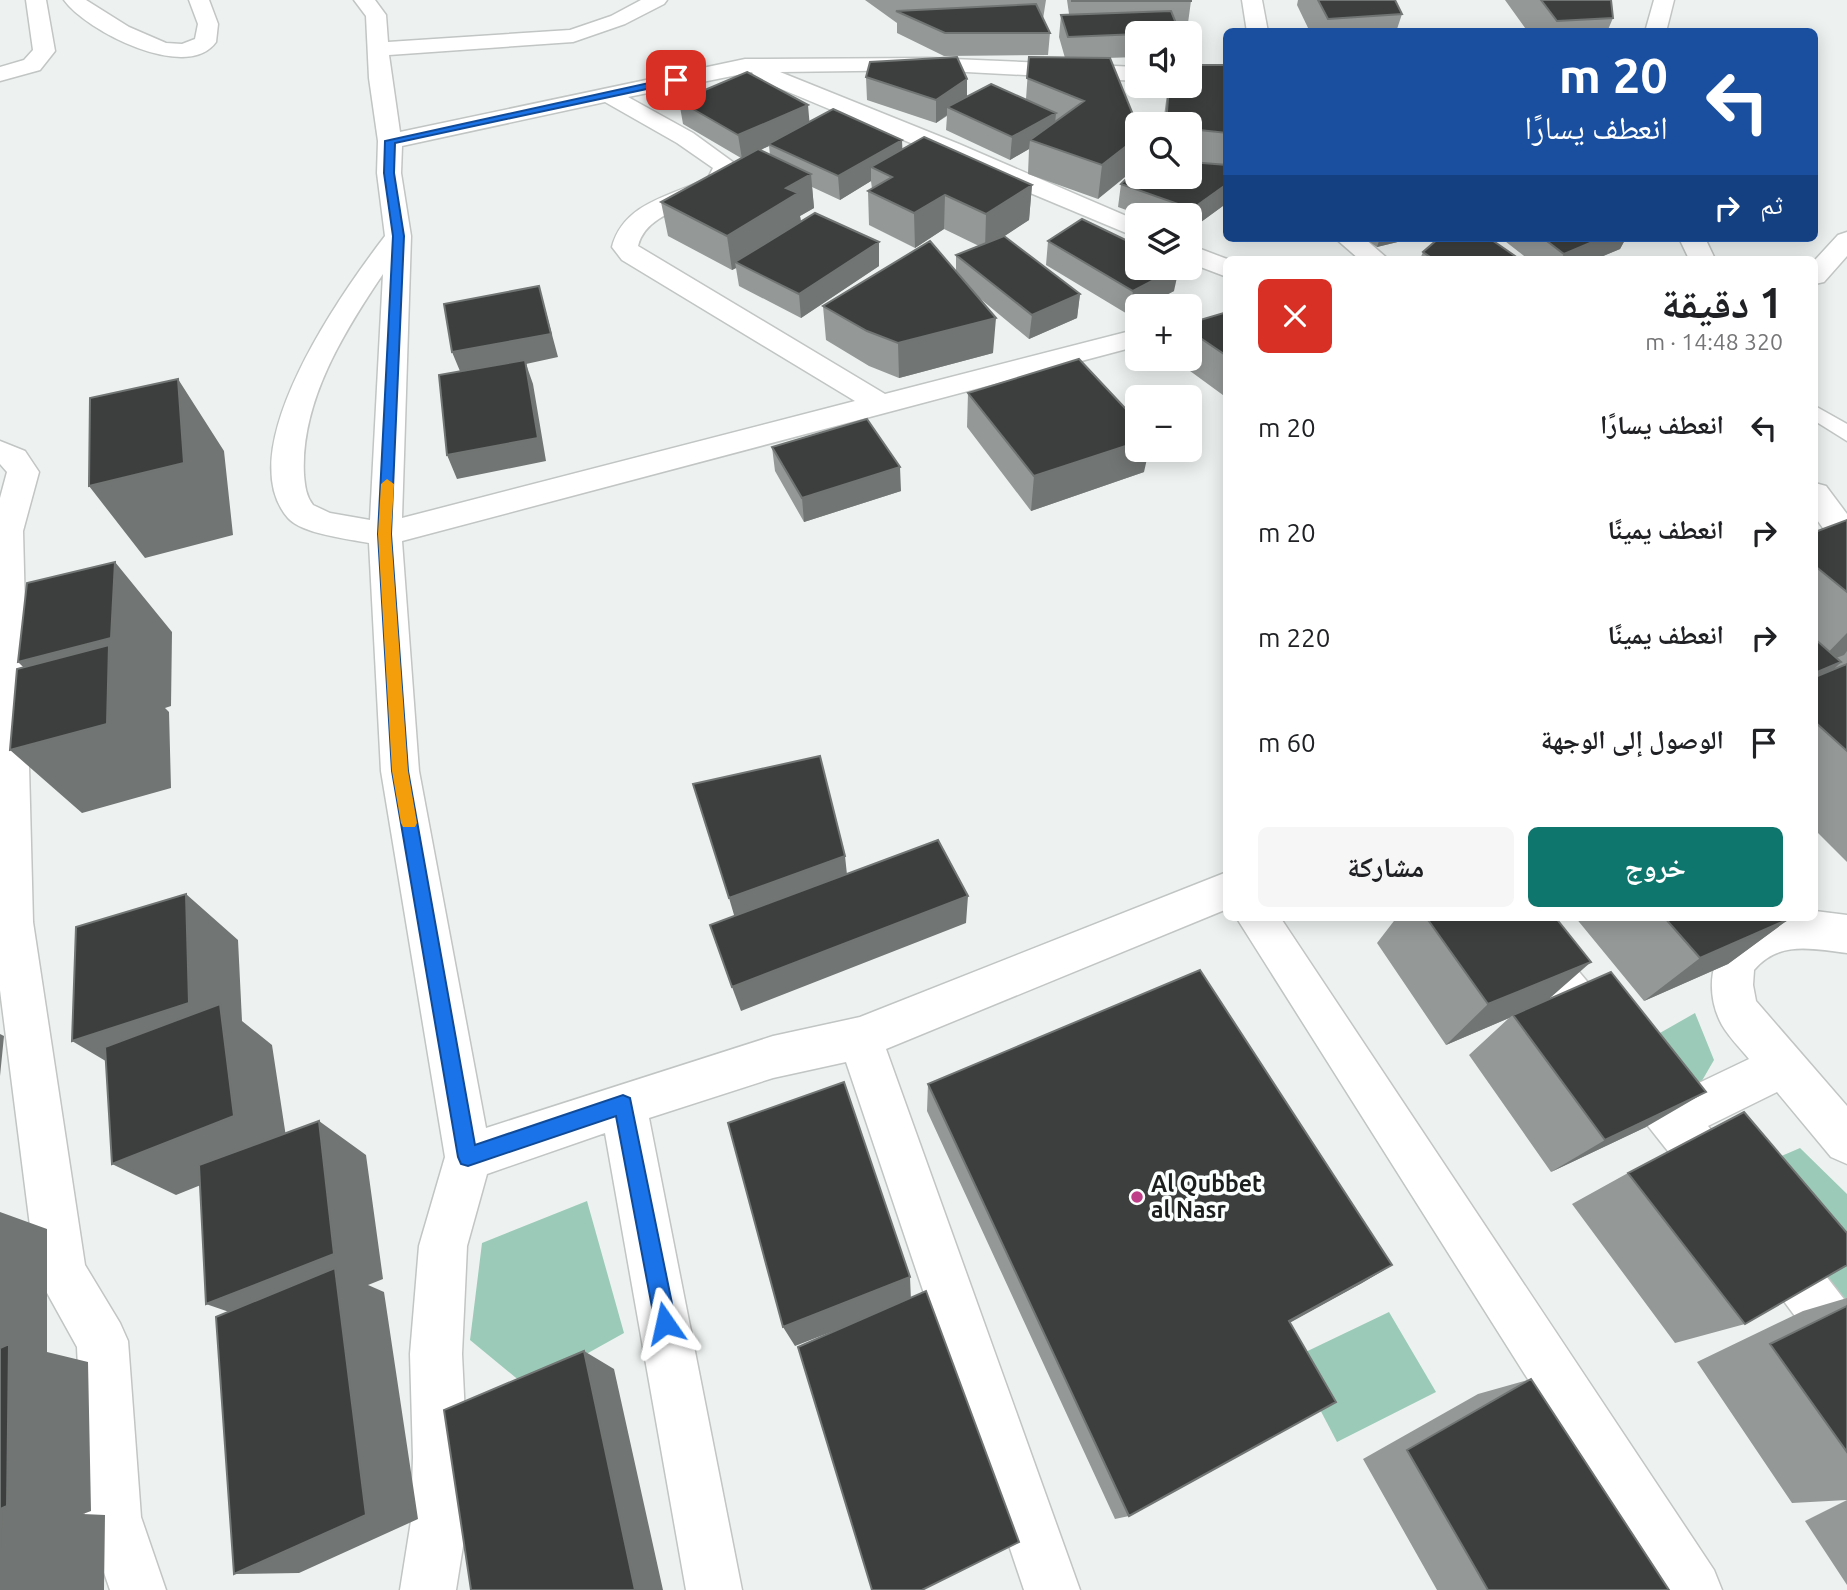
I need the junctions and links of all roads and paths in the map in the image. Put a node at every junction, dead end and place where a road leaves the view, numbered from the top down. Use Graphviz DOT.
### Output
graph roads {
  1 [pos="36,0"];
  2 [pos="74,0"];
  3 [pos="199,0"];
  4 [pos="364,0"];
  5 [pos="657,0"];
  6 [pos="1252,0"];
  7 [pos="1664,0"];
  8 [pos="1257,28"];
  9 [pos="1656,28"];
  10 [pos="376,49"];
  11 [pos="745,66"];
  12 [pos="1125,73"];
  13 [pos="0,74"];
  14 [pos="606,94"];
  15 [pos="390,141"];
  16 [pos="1125,224"];
  17 [pos="398,236"];
  18 [pos="1847,240"];
  19 [pos="1353,242"];
  20 [pos="1371,256"];
  21 [pos="1202,258"];
  22 [pos="1223,267"];
  23 [pos="1818,273"];
  24 [pos="1125,340"];
  25 [pos="881,404"];
  26 [pos="1818,414"];
  27 [pos="1847,434"];
  28 [pos="0,451"];
  29 [pos="1818,498"];
  30 [pos="385,534"];
  31 [pos="1847,537"];
  32 [pos="1223,892"];
  33 [pos="1260,921"];
  34 [pos="1511,921"];
  35 [pos="1847,934"];
  36 [pos="860,1038"];
  37 [pos="1782,1066"];
  38 [pos="623,1104"];
  39 [pos="1675,1118"];
  40 [pos="1847,1141"];
  41 [pos="468,1157"];
  42 [pos="1847,1344"];
  43 [pos="138,1590"];
  44 [pos="428,1590"];
  45 [pos="714,1590"];
  46 [pos="1052,1590"];
  47 [pos="1694,1590"];
  1 -- 13 [label="street"];
  2 -- 3 [label="street"];
  4 -- 10 [label="street"];
  5 -- 10 [label="street"];
  6 -- 8 [label="street"];
  7 -- 9 [label="street"];
  10 -- 15 [label="street"];
  11 -- 12 [label="street"];
  11 -- 14 [label="street"];
  11 -- 16 [label="street"];
  14 -- 15 [label="street"];
  14 -- 25 [label="street"];
  15 -- 17 [label="street"];
  17 -- 30 [label="street"];
  17 -- 30 [label="street"];
  18 -- 23 [label="street"];
  19 -- 20 [label="street"];
  21 -- 22 [label="street"];
  24 -- 25 [label="street"];
  25 -- 30 [label="street"];
  26 -- 27 [label="lane"];
  28 -- 43 [label="street"];
  29 -- 31 [label="street"];
  30 -- 41 [label="street"];
  32 -- 36 [label="street"];
  33 -- 47 [label="street"];
  34 -- 39 [label="street"];
  35 -- 37 [label="street"];
  36 -- 38 [label="street"];
  36 -- 46 [label="street"];
  37 -- 39 [label="street"];
  37 -- 40 [label="street"];
  38 -- 41 [label="street"];
  38 -- 45 [label="street"];
  39 -- 42 [label="street"];
  41 -- 44 [label="street"];
}
